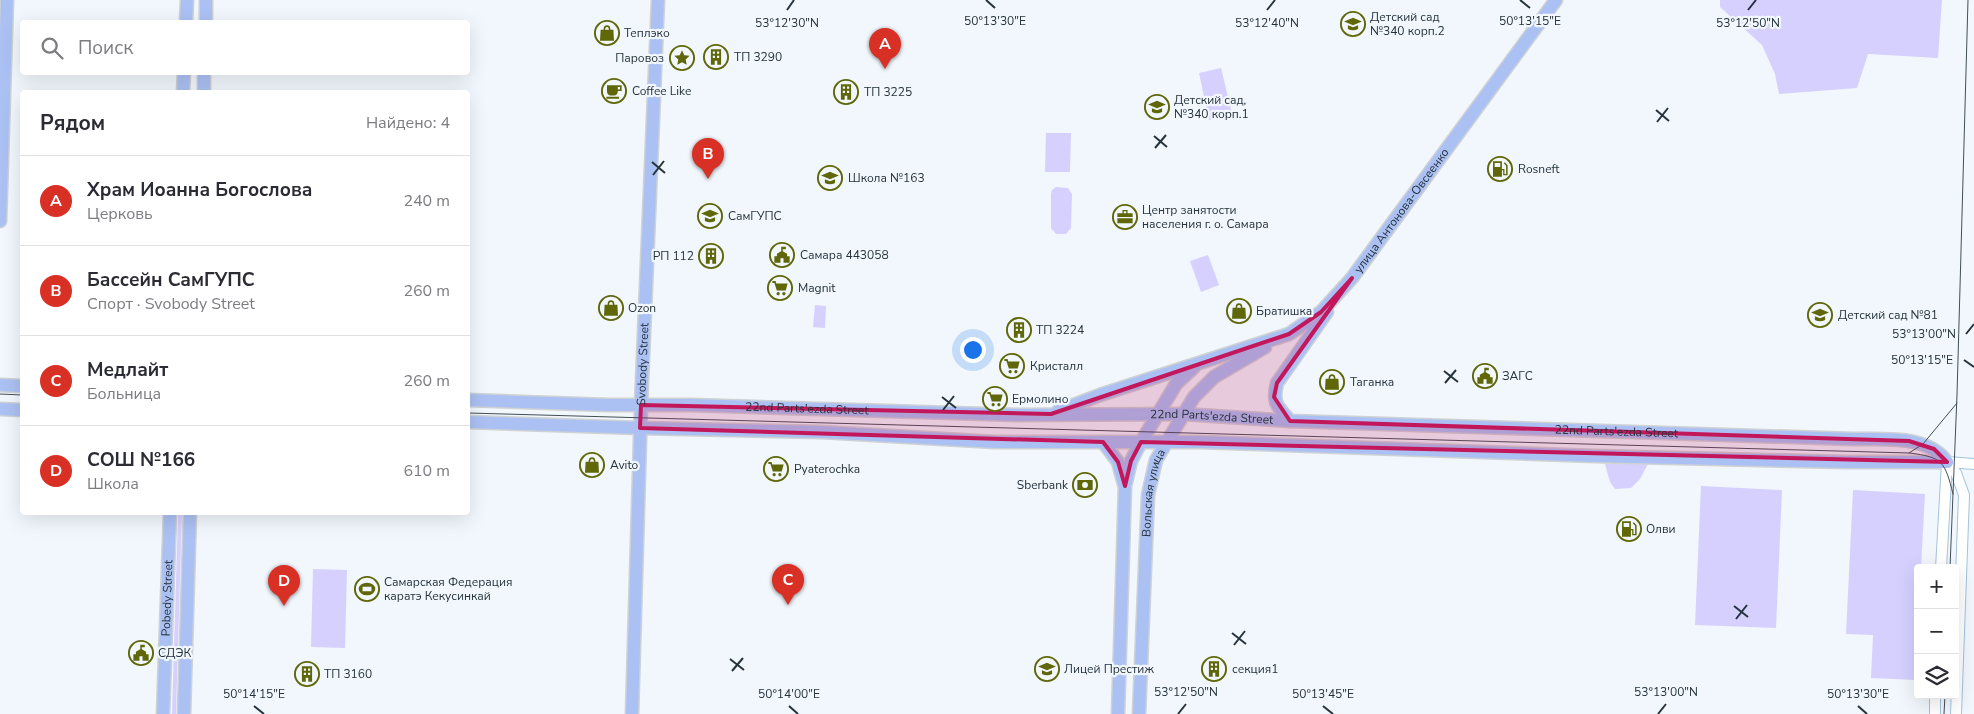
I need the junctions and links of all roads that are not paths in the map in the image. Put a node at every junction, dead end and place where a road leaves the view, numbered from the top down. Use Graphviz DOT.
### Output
graph roads {
  1 [pos="7,0"];
  2 [pos="187,0"];
  3 [pos="206,0"];
  4 [pos="658,0"];
  5 [pos="1556,0"];
  6 [pos="186,20"];
  7 [pos="206,20"];
  8 [pos="184,75"];
  9 [pos="204,75"];
  10 [pos="183,90"];
  11 [pos="204,90"];
  12 [pos="0,221"];
  13 [pos="1352,278"];
  14 [pos="1289,334"];
  15 [pos="1202,361"];
  16 [pos="0,385"];
  17 [pos="20,386"];
  18 [pos="470,400"];
  19 [pos="640,405"];
  20 [pos="0,409"];
  21 [pos="20,410"];
  22 [pos="1051,414"];
  23 [pos="1158,414"];
  24 [pos="1183,414"];
  25 [pos="1290,420"];
  26 [pos="470,422"];
  27 [pos="640,428"];
  28 [pos="1104,442"];
  29 [pos="1141,442"];
  30 [pos="1167,442"];
  31 [pos="1947,462"];
  32 [pos="1974,464"];
  33 [pos="1125,486"];
  34 [pos="170,515"];
  35 [pos="190,515"];
  36 [pos="1942,564"];
  37 [pos="1935,699"];
  38 [pos="163,714"];
  39 [pos="184,714"];
  40 [pos="632,714"];
  41 [pos="1118,714"];
  42 [pos="1139,714"];
  43 [pos="1935,714"];
  44 [pos="1956,714"];
  1 -- 12 [label="main road"];
  2 -- 6 [label="main road"];
  3 -- 7 [label="main road"];
  4 -- 19 [label="main road, Svobody Street"];
  5 -- 13 [label="main road, улица Антонова-Овсеенко"];
  8 -- 10 [label="main road"];
  9 -- 11 [label="main road"];
  13 -- 14 [label="main road, улица Антонова-Овсеенко"];
  13 -- 25 [label="main road"];
  14 -- 15 [label="main road, улица Антонова-Овсеенко"];
  14 -- 24 [label="main road, Вольская улица"];
  15 -- 22 [label="main road, улица Антонова-Овсеенко"];
  15 -- 23 [label="main road, Вольская улица"];
  16 -- 17 [label="main road"];
  18 -- 19 [label="main road, 22nd Parts'ezda Street"];
  19 -- 22 [label="main road, 22nd Parts'ezda Street"];
  19 -- 27 [label="main road, Svobody Street"];
  20 -- 21 [label="main road"];
  22 -- 23 [label="main road, 22nd Parts'ezda Street"];
  23 -- 24 [label="main road, 22nd Parts'ezda Street"];
  23 -- 29 [label="main road, Вольская улица"];
  24 -- 25 [label="main road, 22nd Parts'ezda Street"];
  24 -- 30 [label="main road, Вольская улица"];
  25 -- 31 [label="main road, 22nd Parts'ezda Street"];
  26 -- 27 [label="main road, 22nd Parts'ezda Street"];
  27 -- 28 [label="main road, 22nd Parts'ezda Street"];
  27 -- 40 [label="main road, Svobody Street"];
  28 -- 29 [label="main road, 22nd Parts'ezda Street"];
  28 -- 33 [label="main road"];
  29 -- 30 [label="main road, 22nd Parts'ezda Street"];
  29 -- 33 [label="main road, Вольская улица"];
  30 -- 31 [label="main road, 22nd Parts'ezda Street"];
  30 -- 42 [label="main road, Вольская улица"];
  31 -- 32 [label="street, 22nd Parts'ezda Street"];
  31 -- 36 [label="street"];
  31 -- 44 [label="street"];
  33 -- 41 [label="main road, Вольская улица"];
  34 -- 38 [label="main road, Pobedy Street"];
  35 -- 39 [label="main road, Pobedy Street"];
  37 -- 43 [label="street"];
}
